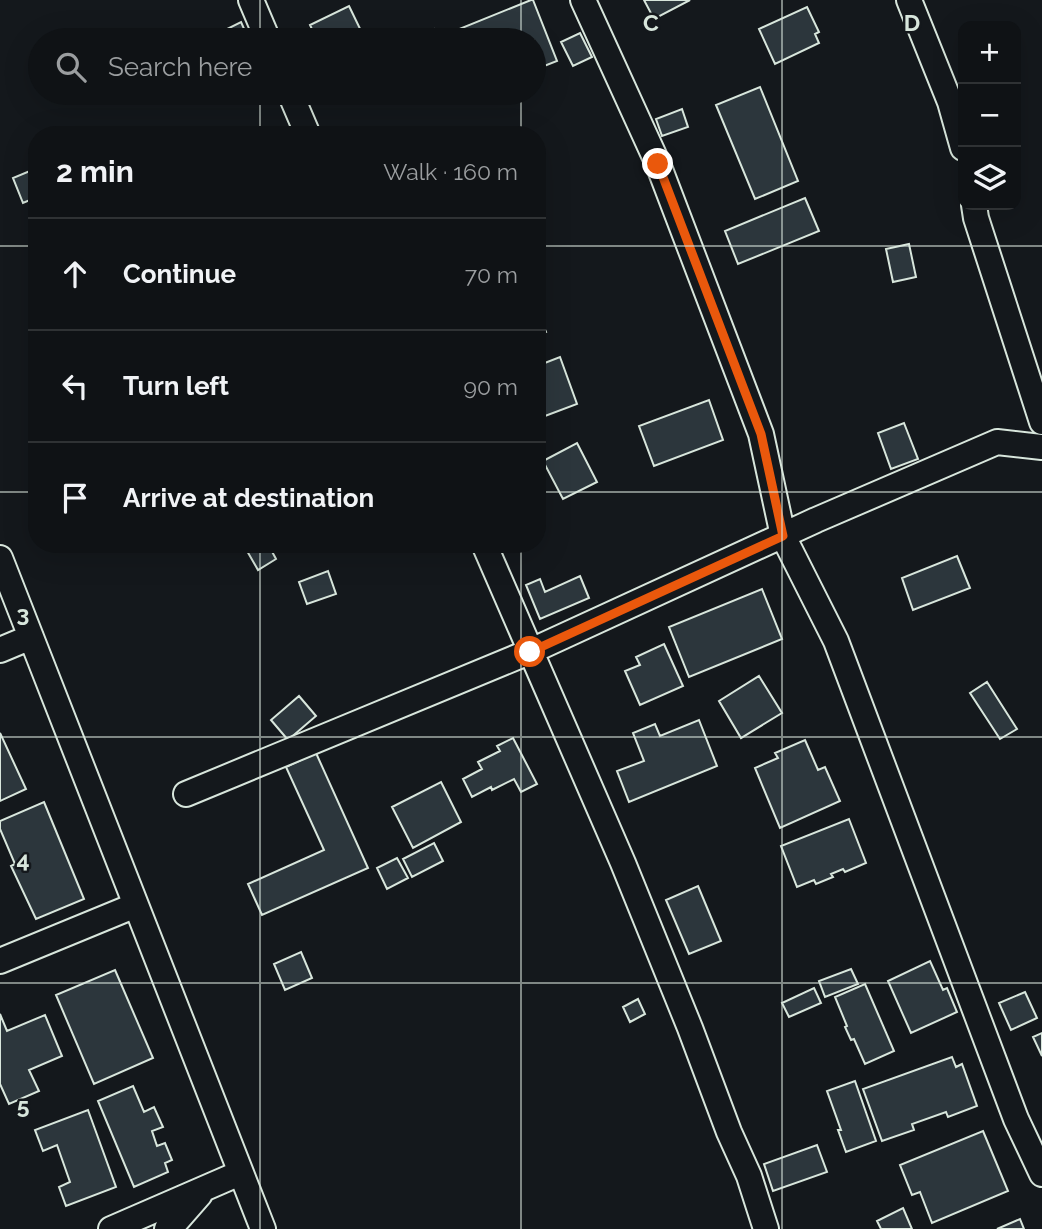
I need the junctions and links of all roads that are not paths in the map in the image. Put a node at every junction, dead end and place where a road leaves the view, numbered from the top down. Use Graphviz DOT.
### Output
graph roads {
  1 [pos="251,0"];
  2 [pos="583,0"];
  3 [pos="909,0"];
  4 [pos="263,28"];
  5 [pos="295,105"];
  6 [pos="304,126"];
  7 [pos="963,147"];
  8 [pos="975,210"];
  9 [pos="1042,422"];
  10 [pos="1042,447"];
  11 [pos="783,536"];
  12 [pos="488,553"];
  13 [pos="0,558"];
  14 [pos="31,637"];
  15 [pos="0,650"];
  16 [pos="530,652"];
  17 [pos="186,794"];
  18 [pos="136,905"];
  19 [pos="0,961"];
  20 [pos="240,1173"];
  21 [pos="1042,1174"];
  22 [pos="206,1188"];
  23 [pos="111,1229"];
  24 [pos="167,1229"];
  25 [pos="263,1229"];
  26 [pos="766,1229"];
  1 -- 4 [label="street"];
  2 -- 11 [label="street"];
  3 -- 7 [label="street"];
  5 -- 6 [label="street"];
  8 -- 9 [label="street"];
  10 -- 11 [label="street"];
  11 -- 16 [label="street"];
  11 -- 21 [label="street"];
  12 -- 16 [label="street"];
  13 -- 14 [label="street"];
  14 -- 15 [label="street"];
  14 -- 18 [label="street"];
  16 -- 17 [label="street"];
  16 -- 26 [label="street"];
  18 -- 19 [label="street"];
  18 -- 20 [label="street"];
  20 -- 22 [label="street"];
  20 -- 25 [label="street"];
  22 -- 23 [label="street"];
  22 -- 24 [label="street"];
}
